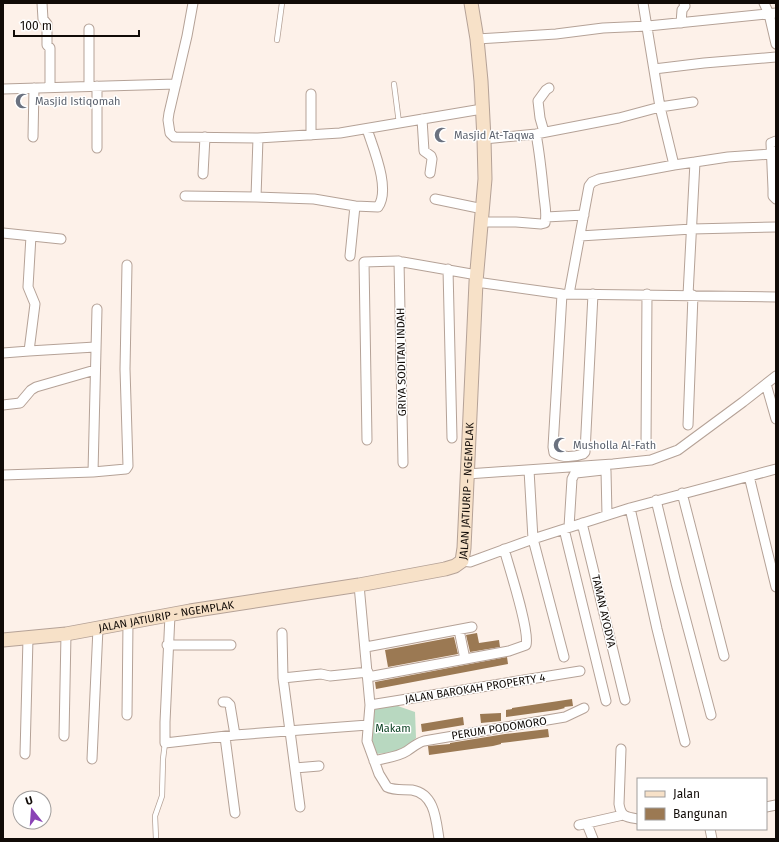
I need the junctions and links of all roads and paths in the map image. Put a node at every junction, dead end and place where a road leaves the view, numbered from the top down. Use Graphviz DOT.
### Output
graph roads {
  1 [pos="42,3"];
  2 [pos="193,3"];
  3 [pos="282,3"];
  4 [pos="471,3"];
  5 [pos="643,3"];
  6 [pos="684,3"];
  7 [pos="764,3"];
  8 [pos="773,13"];
  9 [pos="681,23"];
  10 [pos="648,26"];
  11 [pos="89,29"];
  12 [pos="477,39"];
  13 [pos="277,40"];
  14 [pos="776,44"];
  15 [pos="776,57"];
  16 [pos="654,69"];
  17 [pos="176,84"];
  18 [pos="394,84"];
  19 [pos="93,86"];
  20 [pos="50,87"];
  21 [pos="34,88"];
  22 [pos="549,88"];
  23 [pos="3,89"];
  24 [pos="311,94"];
  25 [pos="692,102"];
  26 [pos="660,107"];
  27 [pos="482,109"];
  28 [pos="422,119"];
  29 [pos="399,123"];
  30 [pos="368,128"];
  31 [pos="540,133"];
  32 [pos="311,135"];
  33 [pos="33,137"];
  34 [pos="205,137"];
  35 [pos="258,138"];
  36 [pos="484,139"];
  37 [pos="776,141"];
  38 [pos="97,148"];
  39 [pos="771,154"];
  40 [pos="695,162"];
  41 [pos="674,165"];
  42 [pos="202,174"];
  43 [pos="430,174"];
  44 [pos="185,196"];
  45 [pos="256,197"];
  46 [pos="435,199"];
  47 [pos="776,200"];
  48 [pos="356,206"];
  49 [pos="482,208"];
  50 [pos="584,215"];
  51 [pos="546,217"];
  52 [pos="481,222"];
  53 [pos="776,227"];
  54 [pos="692,229"];
  55 [pos="3,233"];
  56 [pos="31,236"];
  57 [pos="580,236"];
  58 [pos="61,239"];
  59 [pos="350,256"];
  60 [pos="399,261"];
  61 [pos="127,265"];
  62 [pos="448,269"];
  63 [pos="476,278"];
  64 [pos="566,294"];
  65 [pos="593,294"];
  66 [pos="647,294"];
  67 [pos="691,295"];
  68 [pos="776,297"];
  69 [pos="97,310"];
  70 [pos="96,347"];
  71 [pos="29,351"];
  72 [pos="3,353"];
  73 [pos="95,370"];
  74 [pos="776,376"];
  75 [pos="766,384"];
  76 [pos="3,404"];
  77 [pos="776,418"];
  78 [pos="688,425"];
  79 [pos="452,438"];
  80 [pos="367,440"];
  81 [pos="646,445"];
  82 [pos="403,463"];
  83 [pos="467,467"];
  84 [pos="776,469"];
  85 [pos="529,470"];
  86 [pos="93,472"];
  87 [pos="3,475"];
  88 [pos="749,476"];
  89 [pos="682,493"];
  90 [pos="656,500"];
  91 [pos="630,508"];
  92 [pos="607,515"];
  93 [pos="582,523"];
  94 [pos="566,528"];
  95 [pos="534,539"];
  96 [pos="504,549"];
  97 [pos="462,561"];
  98 [pos="359,585"];
  99 [pos="776,587"];
  100 [pos="170,615"];
  101 [pos="128,623"];
  102 [pos="472,627"];
  103 [pos="98,628"];
  104 [pos="459,630"];
  105 [pos="66,634"];
  106 [pos="282,634"];
  107 [pos="28,638"];
  108 [pos="3,640"];
  109 [pos="168,645"];
  110 [pos="231,645"];
  111 [pos="366,647"];
  112 [pos="724,656"];
  113 [pos="564,657"];
  114 [pos="465,659"];
  115 [pos="580,671"];
  116 [pos="368,675"];
  117 [pos="284,678"];
  118 [pos="606,700"];
  119 [pos="625,700"];
  120 [pos="223,702"];
  121 [pos="370,705"];
  122 [pos="584,708"];
  123 [pos="127,715"];
  124 [pos="711,715"];
  125 [pos="368,725"];
  126 [pos="290,731"];
  127 [pos="234,735"];
  128 [pos="64,736"];
  129 [pos="225,737"];
  130 [pos="165,742"];
  131 [pos="685,742"];
  132 [pos="621,749"];
  133 [pos="25,754"];
  134 [pos="92,759"];
  135 [pos="374,761"];
  136 [pos="319,766"];
  137 [pos="295,768"];
  138 [pos="300,807"];
  139 [pos="235,813"];
  140 [pos="624,815"];
  141 [pos="637,819"];
  142 [pos="156,839"];
  143 [pos="439,839"];
  144 [pos="593,839"];
  1 -- 20 [label="street"];
  2 -- 17 [label="street"];
  3 -- 13 [label="lane"];
  4 -- 12 [label="street, JALAN JATIURIP - NGEMPLAK"];
  5 -- 10 [label="street"];
  6 -- 9 [label="street"];
  7 -- 8 [label="street"];
  8 -- 9 [label="street"];
  8 -- 14 [label="street"];
  9 -- 10 [label="street"];
  10 -- 12 [label="street"];
  10 -- 16 [label="street"];
  11 -- 19 [label="street"];
  12 -- 27 [label="street, JALAN JATIURIP - NGEMPLAK"];
  15 -- 16 [label="street"];
  16 -- 26 [label="street"];
  17 -- 19 [label="street"];
  17 -- 34 [label="street"];
  18 -- 29 [label="lane"];
  19 -- 20 [label="street"];
  19 -- 38 [label="street"];
  20 -- 21 [label="street"];
  21 -- 23 [label="street"];
  21 -- 33 [label="street"];
  22 -- 31 [label="street"];
  24 -- 32 [label="street"];
  25 -- 26 [label="street"];
  26 -- 31 [label="street"];
  26 -- 41 [label="street"];
  27 -- 28 [label="street"];
  27 -- 36 [label="street, JALAN JATIURIP - NGEMPLAK"];
  28 -- 29 [label="street"];
  28 -- 43 [label="street"];
  29 -- 30 [label="street"];
  30 -- 32 [label="street"];
  30 -- 48 [label="street"];
  31 -- 36 [label="street"];
  31 -- 51 [label="street"];
  32 -- 35 [label="street"];
  34 -- 35 [label="street"];
  34 -- 42 [label="street"];
  35 -- 45 [label="street"];
  36 -- 49 [label="street, JALAN JATIURIP - NGEMPLAK"];
  37 -- 39 [label="street"];
  39 -- 40 [label="street"];
  39 -- 47 [label="street"];
  40 -- 41 [label="street"];
  40 -- 54 [label="street"];
  41 -- 50 [label="street"];
  44 -- 45 [label="street"];
  45 -- 48 [label="street"];
  46 -- 49 [label="street"];
  48 -- 59 [label="street"];
  49 -- 52 [label="street, JALAN JATIURIP - NGEMPLAK"];
  50 -- 51 [label="street"];
  50 -- 57 [label="street"];
  51 -- 52 [label="street"];
  52 -- 63 [label="street, JALAN JATIURIP - NGEMPLAK"];
  53 -- 54 [label="street"];
  54 -- 57 [label="street"];
  54 -- 67 [label="street"];
  55 -- 56 [label="street"];
  56 -- 58 [label="street"];
  56 -- 71 [label="street"];
  57 -- 64 [label="street"];
  60 -- 62 [label="street"];
  60 -- 80 [label="street"];
  60 -- 82 [label="street, GRIYA SODITAN INDAH"];
  61 -- 86 [label="street"];
  62 -- 63 [label="street"];
  62 -- 79 [label="street"];
  63 -- 64 [label="street"];
  63 -- 83 [label="street, JALAN JATIURIP - NGEMPLAK"];
  64 -- 65 [label="street"];
  64 -- 65 [label="street"];
  65 -- 66 [label="street"];
  66 -- 67 [label="street"];
  66 -- 81 [label="street"];
  67 -- 68 [label="street"];
  67 -- 78 [label="street"];
  69 -- 70 [label="street"];
  70 -- 71 [label="street"];
  70 -- 73 [label="street"];
  71 -- 72 [label="street"];
  73 -- 76 [label="street"];
  73 -- 86 [label="street"];
  74 -- 75 [label="street"];
  75 -- 77 [label="street"];
  75 -- 85 [label="street"];
  83 -- 85 [label="street"];
  83 -- 97 [label="street, JALAN JATIURIP - NGEMPLAK"];
  84 -- 88 [label="street"];
  85 -- 95 [label="street"];
  86 -- 87 [label="street"];
  88 -- 89 [label="street"];
  88 -- 99 [label="street"];
  89 -- 90 [label="street"];
  89 -- 112 [label="street"];
  90 -- 91 [label="street"];
  90 -- 124 [label="street"];
  91 -- 92 [label="street"];
  91 -- 131 [label="street"];
  92 -- 93 [label="street"];
  92 -- 94 [label="street"];
  93 -- 94 [label="street"];
  93 -- 119 [label="street, TAMAN AYODYA"];
  94 -- 95 [label="street"];
  94 -- 118 [label="street"];
  95 -- 96 [label="street"];
  95 -- 113 [label="street"];
  96 -- 97 [label="street"];
  96 -- 114 [label="street"];
  97 -- 98 [label="street, JALAN JATIURIP - NGEMPLAK"];
  98 -- 100 [label="street, JALAN JATIURIP - NGEMPLAK"];
  98 -- 111 [label="street"];
  100 -- 101 [label="street, JALAN JATIURIP - NGEMPLAK"];
  100 -- 109 [label="street"];
  101 -- 103 [label="street, JALAN JATIURIP - NGEMPLAK"];
  101 -- 123 [label="street"];
  102 -- 104 [label="street"];
  103 -- 105 [label="street, JALAN JATIURIP - NGEMPLAK"];
  103 -- 134 [label="street"];
  104 -- 111 [label="street"];
  104 -- 114 [label="street"];
  105 -- 107 [label="street, JALAN JATIURIP - NGEMPLAK"];
  105 -- 128 [label="street"];
  106 -- 117 [label="street"];
  107 -- 108 [label="street, JALAN JATIURIP - NGEMPLAK"];
  107 -- 133 [label="street"];
  109 -- 110 [label="street"];
  109 -- 130 [label="street"];
  111 -- 116 [label="street"];
  114 -- 116 [label="street"];
  115 -- 121 [label="street, JALAN BAROKAH PROPERTY 4"];
  116 -- 117 [label="street"];
  116 -- 121 [label="street"];
  117 -- 126 [label="street"];
  120 -- 127 [label="street"];
  121 -- 125 [label="street"];
  122 -- 135 [label="street, PERUM PODOMORO"];
  125 -- 126 [label="street"];
  125 -- 135 [label="street"];
  126 -- 127 [label="street"];
  126 -- 137 [label="street"];
  127 -- 129 [label="street"];
  129 -- 130 [label="street"];
  129 -- 139 [label="street"];
  130 -- 142 [label="lane"];
  132 -- 140 [label="street"];
  135 -- 143 [label="street"];
  136 -- 137 [label="street"];
  137 -- 138 [label="street"];
  140 -- 141 [label="street"];
  140 -- 144 [label="street"];
}
